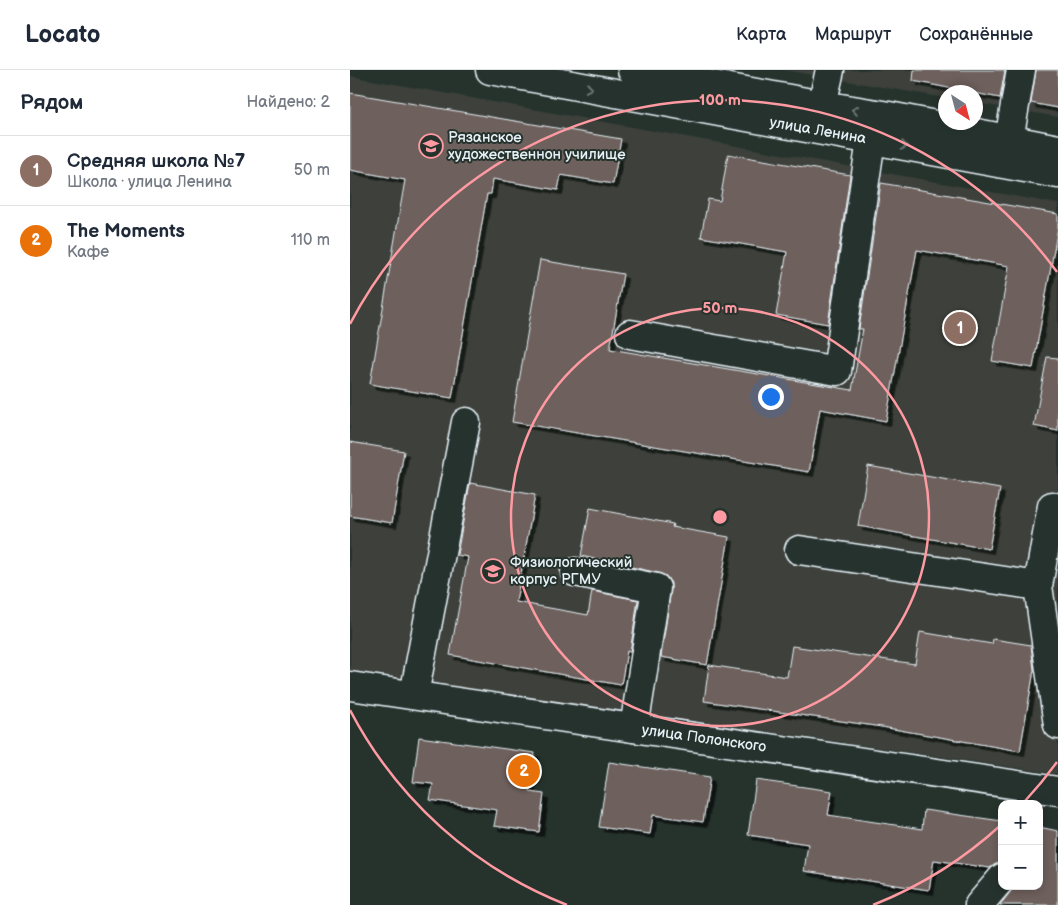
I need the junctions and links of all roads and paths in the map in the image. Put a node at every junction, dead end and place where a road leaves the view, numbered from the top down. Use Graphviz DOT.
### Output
graph roads {
  1 [pos="490,70"];
  2 [pos="632,70"];
  3 [pos="830,70"];
  4 [pos="1021,70"];
  5 [pos="822,106"];
  6 [pos="871,140"];
  7 [pos="1009,140"];
  8 [pos="1058,149"];
  9 [pos="1058,174"];
  10 [pos="630,334"];
  11 [pos="466,422"];
  12 [pos="1052,506"];
  13 [pos="799,550"];
  14 [pos="575,572"];
  15 [pos="1038,586"];
  16 [pos="350,686"];
  17 [pos="414,695"];
  18 [pos="1058,725"];
  19 [pos="634,728"];
  20 [pos="1058,791"];
  21 [pos="998,883"];
  22 [pos="979,905"];
  1 -- 6 [label="main road, улица Ленина, one-way"];
  2 -- 5 [label="main road, улица Ленина"];
  3 -- 5 [label="main road"];
  4 -- 7 [label="main road"];
  7 -- 5 [label="main road, улица Ленина, one-way"];
  6 -- 9 [label="main road, улица Ленина, one-way"];
  6 -- 10 [label="main road"];
  7 -- 8 [label="main road, улица Ленина"];
  11 -- 17 [label="main road"];
  12 -- 15 [label="main road"];
  13 -- 15 [label="main road"];
  14 -- 19 [label="main road"];
  15 -- 18 [label="main road"];
  16 -- 17 [label="main road, улица Полонского"];
  17 -- 19 [label="main road, улица Полонского"];
  19 -- 20 [label="main road, улица Полонского"];
  21 -- 22 [label="main road"];
}
